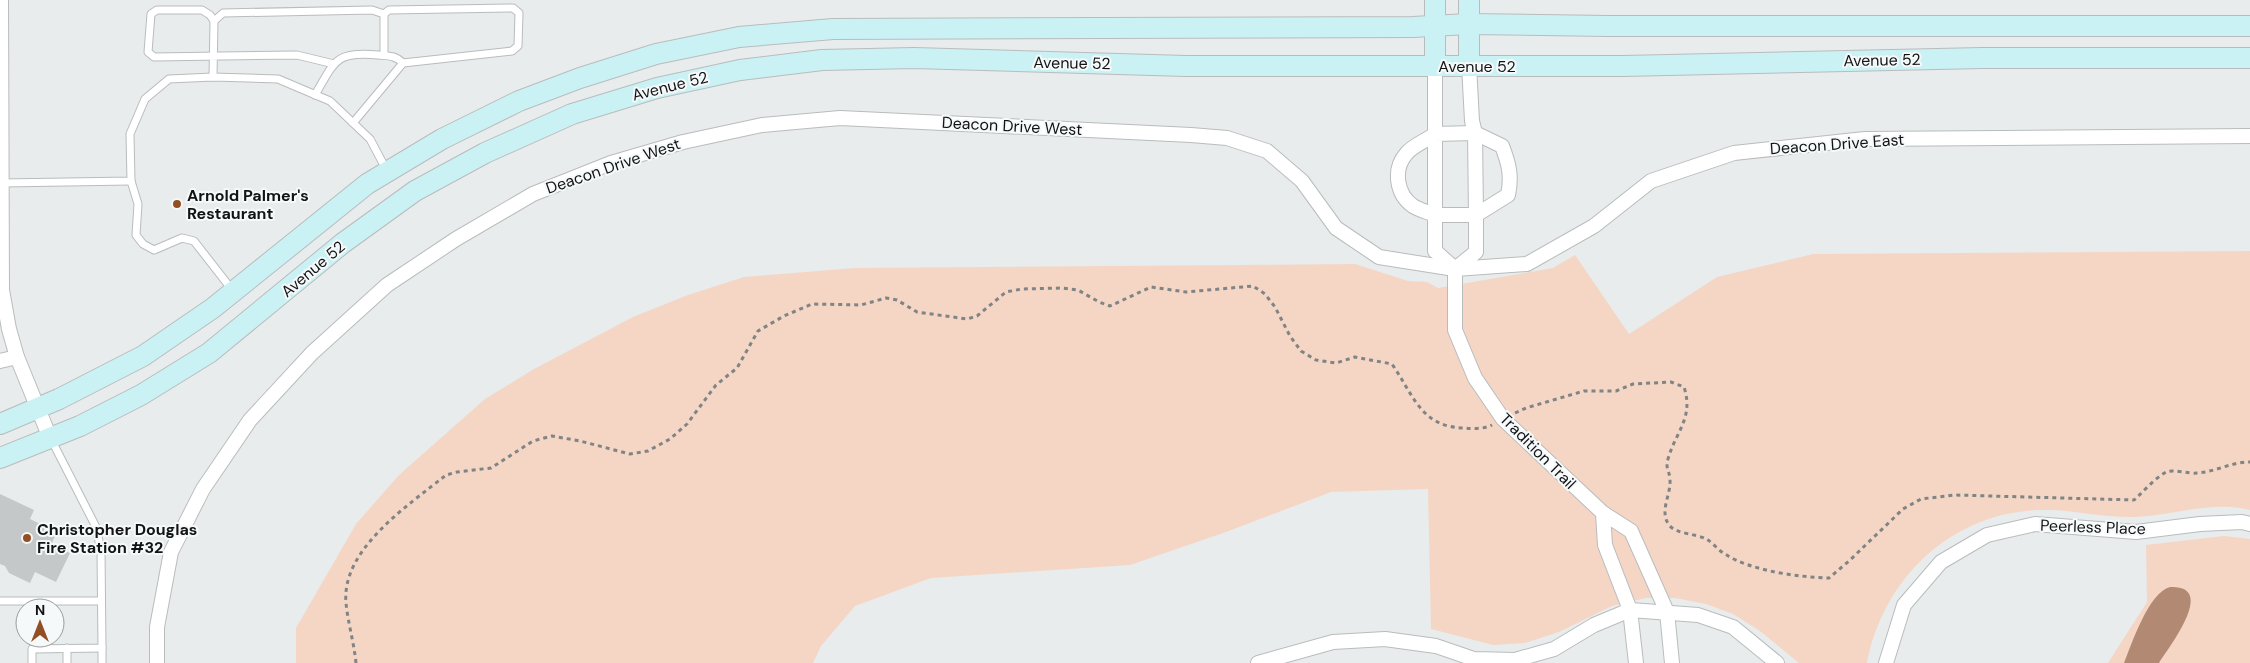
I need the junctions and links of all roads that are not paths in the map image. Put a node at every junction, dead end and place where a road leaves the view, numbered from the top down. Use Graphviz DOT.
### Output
graph roads {
  1 [pos="2,0"];
  2 [pos="1435,0"];
  3 [pos="1469,0"];
  4 [pos="384,14"];
  5 [pos="214,21"];
  6 [pos="1468,24"];
  7 [pos="1436,25"];
  8 [pos="2250,26"];
  9 [pos="384,55"];
  10 [pos="214,57"];
  11 [pos="2250,58"];
  12 [pos="334,64"];
  13 [pos="403,64"];
  14 [pos="1469,65"];
  15 [pos="1435,66"];
  16 [pos="0,69"];
  17 [pos="213,77"];
  18 [pos="315,94"];
  19 [pos="352,123"];
  20 [pos="1475,133"];
  21 [pos="1435,134"];
  22 [pos="2250,136"];
  23 [pos="388,172"];
  24 [pos="131,181"];
  25 [pos="2,190"];
  26 [pos="1476,214"];
  27 [pos="1435,215"];
  28 [pos="1455,269"];
  29 [pos="233,292"];
  30 [pos="17,357"];
  31 [pos="0,361"];
  32 [pos="38,408"];
  33 [pos="0,424"];
  34 [pos="50,438"];
  35 [pos="0,458"];
  36 [pos="1603,513"];
  37 [pos="2250,524"];
  38 [pos="0,601"];
  39 [pos="100,601"];
  40 [pos="1630,610"];
  41 [pos="1667,612"];
  42 [pos="67,648"];
  43 [pos="102,648"];
  44 [pos="32,663"];
  45 [pos="67,663"];
  46 [pos="102,663"];
  47 [pos="158,663"];
  48 [pos="1258,663"];
  49 [pos="1636,663"];
  50 [pos="1672,663"];
  51 [pos="1777,663"];
  52 [pos="1886,663"];
  1 -- 16 [label="street"];
  2 -- 7 [label="main road"];
  3 -- 6 [label="main road"];
  4 -- 5 [label="lane"];
  4 -- 9 [label="lane"];
  4 -- 13 [label="lane"];
  5 -- 10 [label="lane"];
  5 -- 10 [label="lane"];
  6 -- 7 [label="main road, Avenue 52"];
  6 -- 8 [label="main road, Avenue 52"];
  6 -- 14 [label="main road"];
  7 -- 15 [label="main road"];
  7 -- 23 [label="main road, Avenue 52"];
  9 -- 12 [label="lane"];
  9 -- 13 [label="lane"];
  10 -- 12 [label="lane"];
  10 -- 17 [label="lane"];
  11 -- 14 [label="main road, Avenue 52"];
  12 -- 18 [label="lane"];
  13 -- 19 [label="lane"];
  14 -- 15 [label="main road, Avenue 52"];
  14 -- 20 [label="street"];
  15 -- 21 [label="street"];
  15 -- 34 [label="main road, Avenue 52"];
  16 -- 25 [label="street"];
  17 -- 18 [label="lane"];
  17 -- 24 [label="lane"];
  18 -- 19 [label="lane"];
  19 -- 23 [label="lane"];
  20 -- 21 [label="street"];
  20 -- 26 [label="street"];
  20 -- 26 [label="street"];
  21 -- 27 [label="street"];
  21 -- 27 [label="street"];
  22 -- 28 [label="street, Deacon Drive East"];
  23 -- 29 [label="main road, Avenue 52"];
  24 -- 25 [label="lane"];
  24 -- 29 [label="lane"];
  25 -- 30 [label="street"];
  26 -- 27 [label="street"];
  26 -- 28 [label="street"];
  27 -- 28 [label="street"];
  28 -- 36 [label="street, Tradition Trail"];
  28 -- 47 [label="street, Deacon Drive West"];
  29 -- 32 [label="main road, Avenue 52"];
  30 -- 31 [label="street"];
  30 -- 32 [label="street"];
  32 -- 33 [label="main road, Avenue 52"];
  32 -- 34 [label="street"];
  34 -- 35 [label="main road, Avenue 52"];
  34 -- 39 [label="lane"];
  36 -- 40 [label="street"];
  36 -- 41 [label="street, Tradition Trail"];
  37 -- 52 [label="street, Peerless Place"];
  38 -- 39 [label="lane"];
  39 -- 43 [label="lane"];
  40 -- 41 [label="street"];
  40 -- 48 [label="street"];
  40 -- 49 [label="street"];
  41 -- 50 [label="street, Tradition Trail"];
  41 -- 51 [label="street"];
  42 -- 43 [label="lane"];
  42 -- 44 [label="lane"];
  42 -- 45 [label="lane"];
  43 -- 46 [label="lane"];
}
